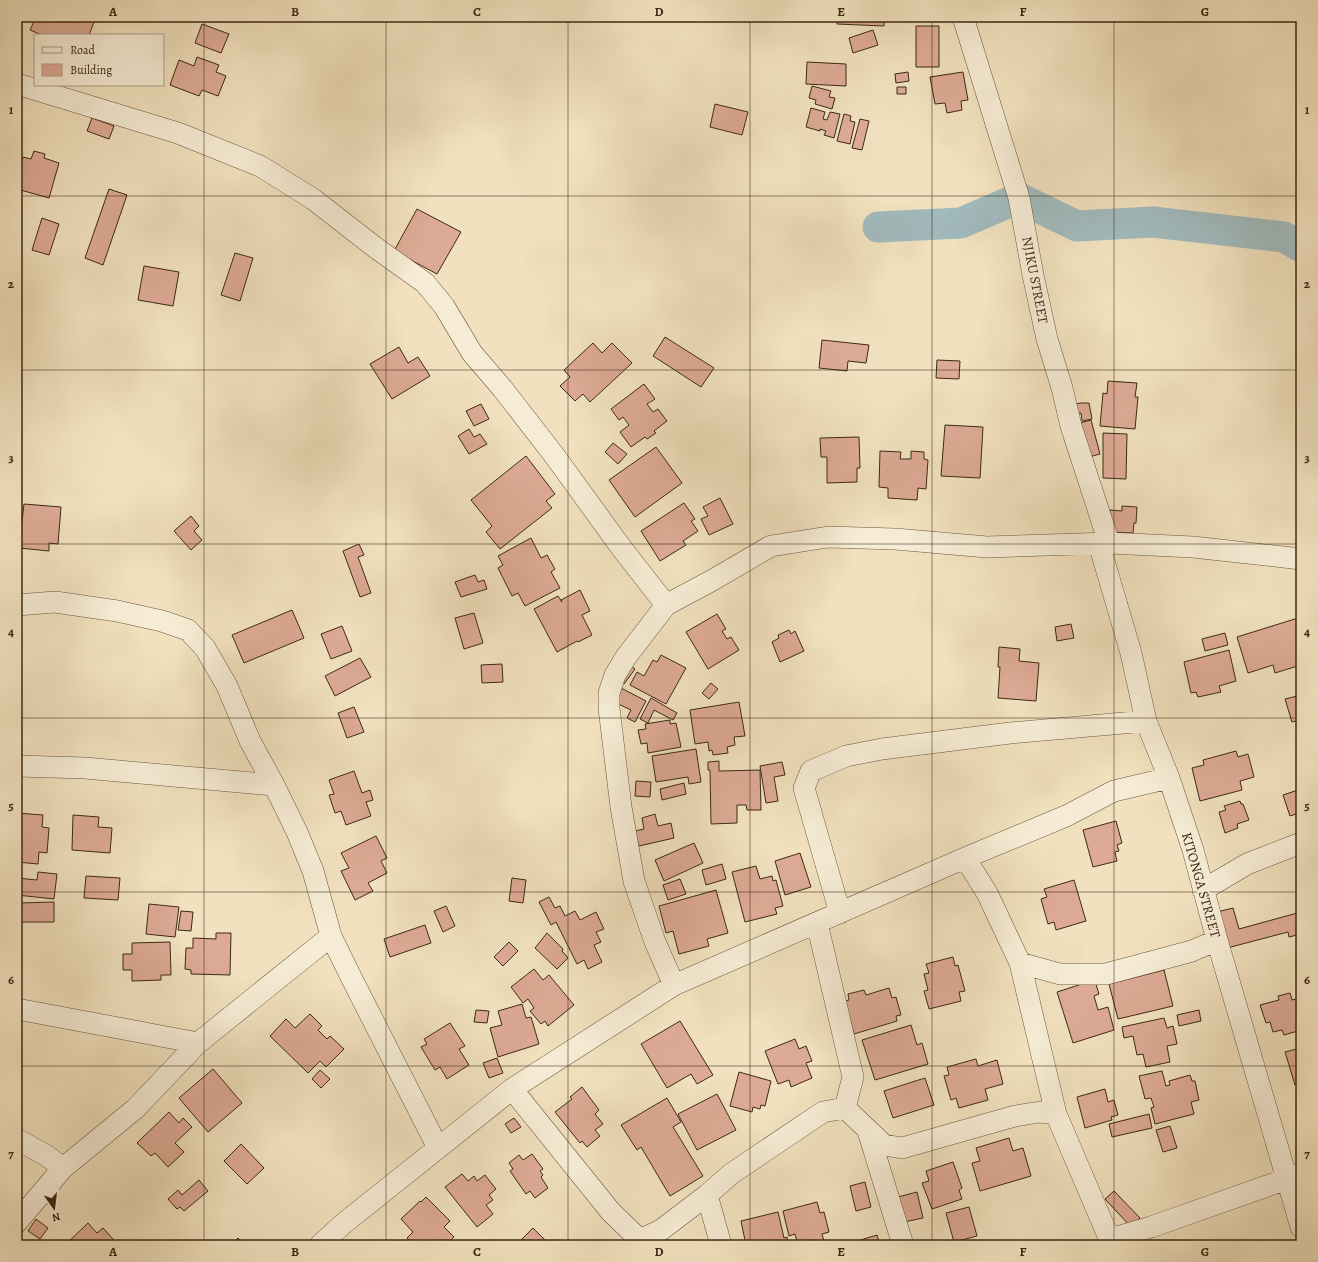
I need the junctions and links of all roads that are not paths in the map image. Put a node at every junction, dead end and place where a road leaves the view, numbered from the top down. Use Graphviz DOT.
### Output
graph roads {
  1 [pos="962,17"];
  2 [pos="17,84"];
  3 [pos="1104,544"];
  4 [pos="1301,559"];
  5 [pos="666,604"];
  6 [pos="17,605"];
  7 [pos="1146,721"];
  8 [pos="17,766"];
  9 [pos="1169,778"];
  10 [pos="274,785"];
  11 [pos="1301,843"];
  12 [pos="965,858"];
  13 [pos="1203,890"];
  14 [pos="840,913"];
  15 [pos="816,923"];
  16 [pos="331,936"];
  17 [pos="1217,940"];
  18 [pos="1020,963"];
  19 [pos="674,986"];
  20 [pos="17,1009"];
  21 [pos="198,1043"];
  22 [pos="512,1089"];
  23 [pos="845,1108"];
  24 [pos="1056,1114"];
  25 [pos="868,1131"];
  26 [pos="17,1139"];
  27 [pos="438,1148"];
  28 [pos="63,1168"];
  29 [pos="1294,1177"];
  30 [pos="707,1195"];
  31 [pos="17,1222"];
  32 [pos="1301,1227"];
  33 [pos="1111,1242"];
  34 [pos="641,1243"];
  35 [pos="320,1245"];
  36 [pos="721,1245"];
  37 [pos="902,1245"];
  1 -- 3 [label="street, NJIKU STREET"];
  2 -- 5 [label="street"];
  3 -- 4 [label="street"];
  3 -- 5 [label="street"];
  3 -- 7 [label="street, KITONGA STREET"];
  5 -- 19 [label="street"];
  6 -- 10 [label="street"];
  7 -- 9 [label="street, KITONGA STREET"];
  7 -- 14 [label="street"];
  8 -- 10 [label="street"];
  9 -- 12 [label="street"];
  9 -- 13 [label="street, KITONGA STREET"];
  10 -- 16 [label="street"];
  11 -- 13 [label="street"];
  12 -- 14 [label="street"];
  12 -- 18 [label="street"];
  13 -- 17 [label="street, KITONGA STREET"];
  14 -- 15 [label="street"];
  15 -- 19 [label="street"];
  15 -- 23 [label="street"];
  16 -- 21 [label="street"];
  16 -- 27 [label="street"];
  17 -- 18 [label="street"];
  17 -- 29 [label="street, KITONGA STREET"];
  18 -- 24 [label="street"];
  19 -- 22 [label="street"];
  20 -- 21 [label="street"];
  21 -- 28 [label="street"];
  22 -- 27 [label="street"];
  22 -- 34 [label="street"];
  23 -- 25 [label="street"];
  23 -- 30 [label="street"];
  24 -- 25 [label="street"];
  24 -- 33 [label="street"];
  25 -- 37 [label="street"];
  26 -- 28 [label="street"];
  27 -- 35 [label="street"];
  28 -- 31 [label="street"];
  29 -- 32 [label="street, KITONGA STREET"];
  29 -- 33 [label="street"];
  30 -- 34 [label="street"];
  30 -- 36 [label="street"];
}
